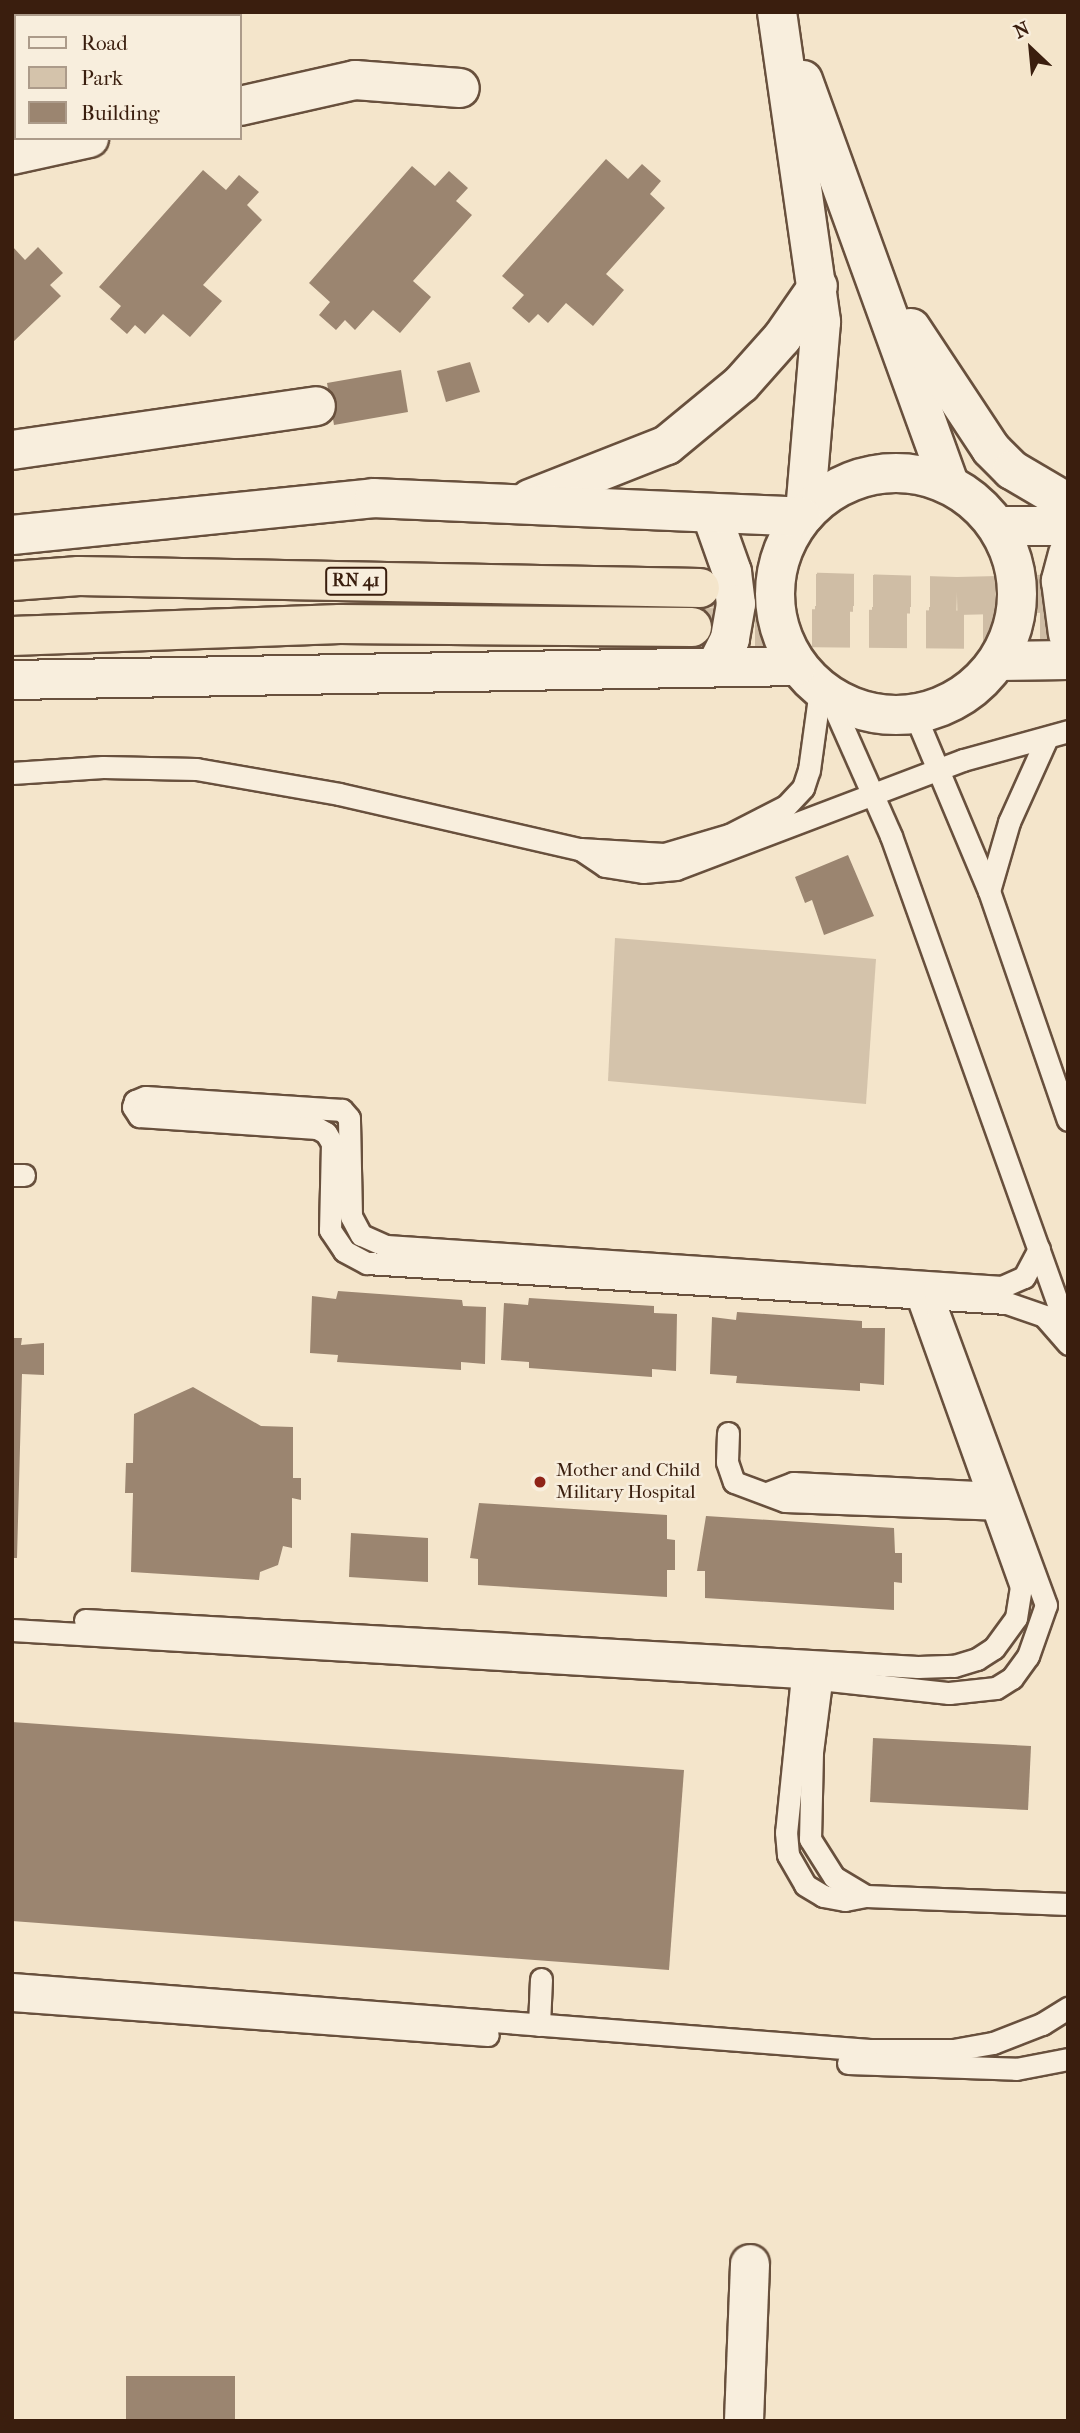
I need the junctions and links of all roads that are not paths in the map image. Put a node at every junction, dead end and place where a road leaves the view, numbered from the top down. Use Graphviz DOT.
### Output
graph roads {
  1 [pos="777,12"];
  2 [pos="460,88"];
  3 [pos="242,106"];
  4 [pos="80,140"];
  5 [pos="12,155"];
  6 [pos="880,281"];
  7 [pos="818,286"];
  8 [pos="316,406"];
  9 [pos="12,450"];
  10 [pos="949,483"];
  11 [pos="1068,503"];
  12 [pos="517,504"];
  13 [pos="711,513"];
  14 [pos="804,516"];
  15 [pos="998,526"];
  16 [pos="1068,526"];
  17 [pos="12,535"];
  18 [pos="1068,554"];
  19 [pos="12,581"];
  20 [pos="700,588"];
  21 [pos="692,627"];
  22 [pos="1068,634"];
  23 [pos="12,636"];
  24 [pos="1068,660"];
  25 [pos="999,661"];
  26 [pos="716,666"];
  27 [pos="12,680"];
  28 [pos="815,684"];
  29 [pos="915,715"];
  30 [pos="1058,735"];
  31 [pos="937,771"];
  32 [pos="12,773"];
  33 [pos="872,794"];
  34 [pos="580,849"];
  35 [pos="989,891"];
  36 [pos="1068,1120"];
  37 [pos="1040,1249"];
  38 [pos="924,1289"];
  39 [pos="1068,1332"];
  40 [pos="1068,1344"];
  41 [pos="728,1433"];
  42 [pos="999,1501"];
  43 [pos="12,1616"];
  44 [pos="12,1630"];
  45 [pos="813,1670"];
  46 [pos="1068,1904"];
  47 [pos="541,1979"];
  48 [pos="12,1984"];
  49 [pos="12,2000"];
  50 [pos="1068,2007"];
  51 [pos="539,2025"];
  52 [pos="1068,2059"];
  53 [pos="750,2264"];
  54 [pos="744,2421"];
  1 -- 6 [label="street"];
  1 -- 7 [label="street"];
  2 -- 3 [label="street"];
  4 -- 5 [label="street"];
  6 -- 10 [label="street"];
  6 -- 11 [label="street"];
  7 -- 12 [label="street"];
  7 -- 14 [label="street"];
  8 -- 9 [label="street"];
  10 -- 14 [label="street"];
  10 -- 15 [label="street"];
  12 -- 13 [label="street"];
  12 -- 17 [label="street"];
  13 -- 14 [label="street"];
  13 -- 26 [label="street"];
  14 -- 28 [label="street"];
  15 -- 16 [label="street"];
  15 -- 25 [label="street"];
  18 -- 22 [label="street"];
  19 -- 20 [label="highway, RN 41"];
  21 -- 23 [label="highway, RN 41"];
  24 -- 25 [label="street"];
  25 -- 29 [label="street"];
  26 -- 27 [label="street"];
  26 -- 28 [label="street"];
  28 -- 29 [label="street"];
  28 -- 33 [label="lane"];
  28 -- 34 [label="lane"];
  29 -- 31 [label="lane"];
  30 -- 31 [label="lane"];
  30 -- 35 [label="lane"];
  31 -- 33 [label="lane"];
  31 -- 35 [label="lane"];
  32 -- 34 [label="lane"];
  33 -- 34 [label="lane"];
  33 -- 37 [label="lane"];
  35 -- 36 [label="lane"];
  37 -- 38 [label="lane"];
  37 -- 39 [label="lane"];
  38 -- 38 [label="lane"];
  38 -- 40 [label="lane"];
  38 -- 42 [label="lane"];
  41 -- 42 [label="lane"];
  42 -- 45 [label="lane"];
  42 -- 45 [label="lane"];
  43 -- 45 [label="lane"];
  44 -- 45 [label="lane"];
  45 -- 46 [label="lane"];
  47 -- 51 [label="lane"];
  48 -- 51 [label="lane"];
  49 -- 52 [label="lane"];
  50 -- 51 [label="lane"];
  53 -- 54 [label="street"];
}
